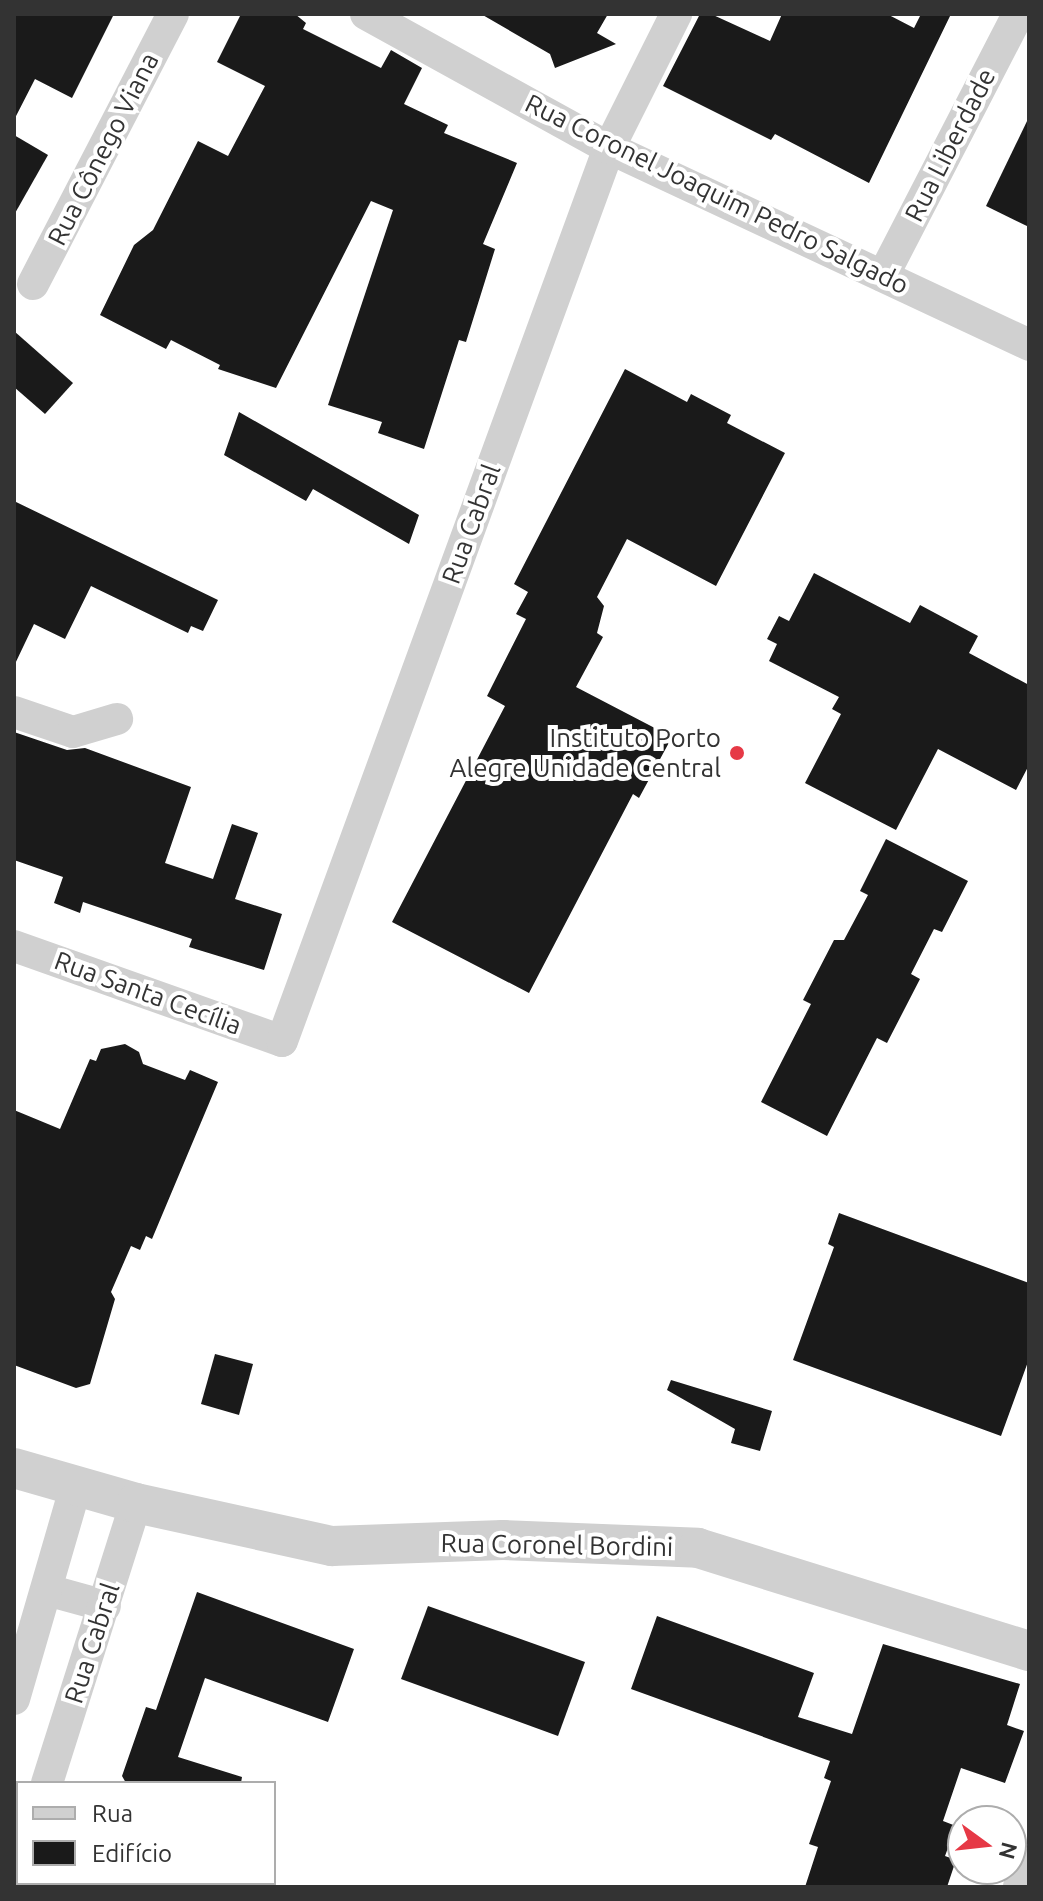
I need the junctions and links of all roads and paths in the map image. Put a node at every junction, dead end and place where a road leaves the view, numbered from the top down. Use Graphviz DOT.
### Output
graph roads {
  1 [pos="173,14"];
  2 [pos="366,14"];
  3 [pos="676,14"];
  4 [pos="1018,14"];
  5 [pos="609,148"];
  6 [pos="883,276"];
  7 [pos="33,284"];
  8 [pos="1029,345"];
  9 [pos="14,712"];
  10 [pos="117,719"];
  11 [pos="14,946"];
  12 [pos="282,1041"];
  13 [pos="14,1468"];
  14 [pos="76,1486"];
  15 [pos="136,1503"];
  16 [pos="47,1590"];
  17 [pos="105,1606"];
  18 [pos="1029,1651"];
  19 [pos="14,1699"];
  20 [pos="48,1781"];
  21 [pos="1029,1869"];
  22 [pos="1023,1887"];
  1 -- 7 [label="street, Rua Cônego Viana"];
  2 -- 5 [label="street, Rua Coronel Joaquim Pedro Salgado"];
  3 -- 5 [label="street, Rua Cabral"];
  4 -- 6 [label="street, Rua Liberdade"];
  5 -- 6 [label="street, Rua Coronel Joaquim Pedro Salgado"];
  5 -- 12 [label="street, Rua Cabral"];
  6 -- 8 [label="street, Rua Coronel Joaquim Pedro Salgado"];
  9 -- 10 [label="street"];
  11 -- 12 [label="street, Rua Santa Cecília"];
  13 -- 14 [label="street, Rua Coronel Bordini"];
  14 -- 15 [label="street, Rua Coronel Bordini"];
  14 -- 16 [label="street"];
  15 -- 17 [label="street, Rua Cabral"];
  15 -- 18 [label="street, Rua Coronel Bordini"];
  16 -- 17 [label="street"];
  16 -- 19 [label="street"];
  17 -- 20 [label="street, Rua Cabral"];
  21 -- 22 [label="street"];
}
